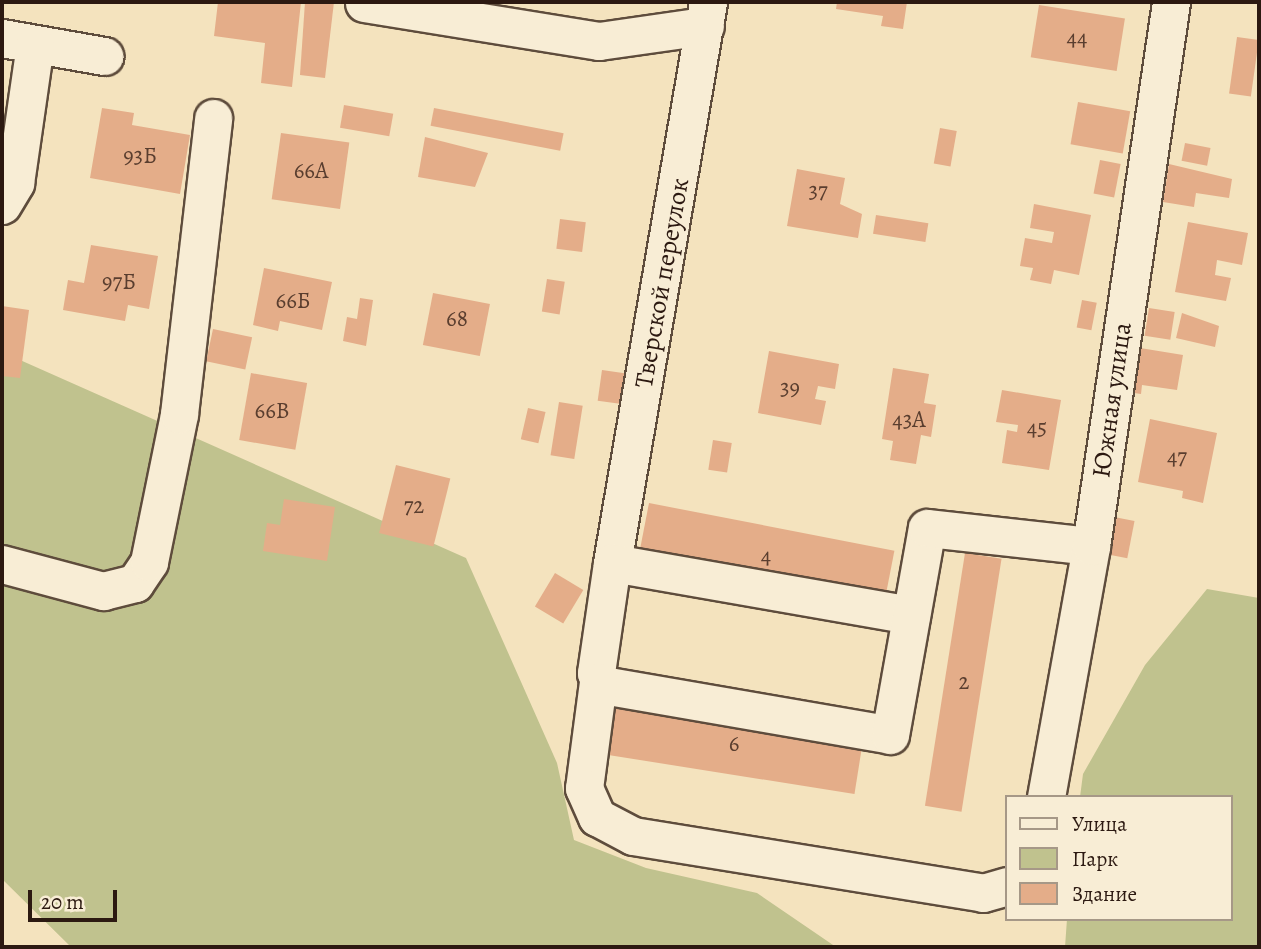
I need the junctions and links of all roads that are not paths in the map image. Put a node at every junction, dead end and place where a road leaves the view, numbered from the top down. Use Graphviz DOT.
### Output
graph roads {
  1 [pos="1171,2"];
  2 [pos="364,3"];
  3 [pos="707,14"];
  4 [pos="18,41"];
  5 [pos="104,56"];
  6 [pos="213,118"];
  7 [pos="2,205"];
  8 [pos="1091,546"];
  9 [pos="612,563"];
  10 [pos="2,564"];
  11 [pos="911,615"];
  12 [pos="598,682"];
  13 [pos="1046,795"];
  14 [pos="1006,886"];
  1 -- 8 [label="street, Южная улица"];
  2 -- 3 [label="street"];
  3 -- 9 [label="street, Тверской переулок"];
  4 -- 5 [label="street"];
  4 -- 7 [label="street"];
  6 -- 10 [label="street"];
  8 -- 11 [label="street"];
  8 -- 13 [label="street, Южная улица"];
  9 -- 11 [label="street"];
  9 -- 12 [label="street, Тверской переулок"];
  11 -- 12 [label="street"];
  12 -- 14 [label="street, Тверской переулок"];
}
